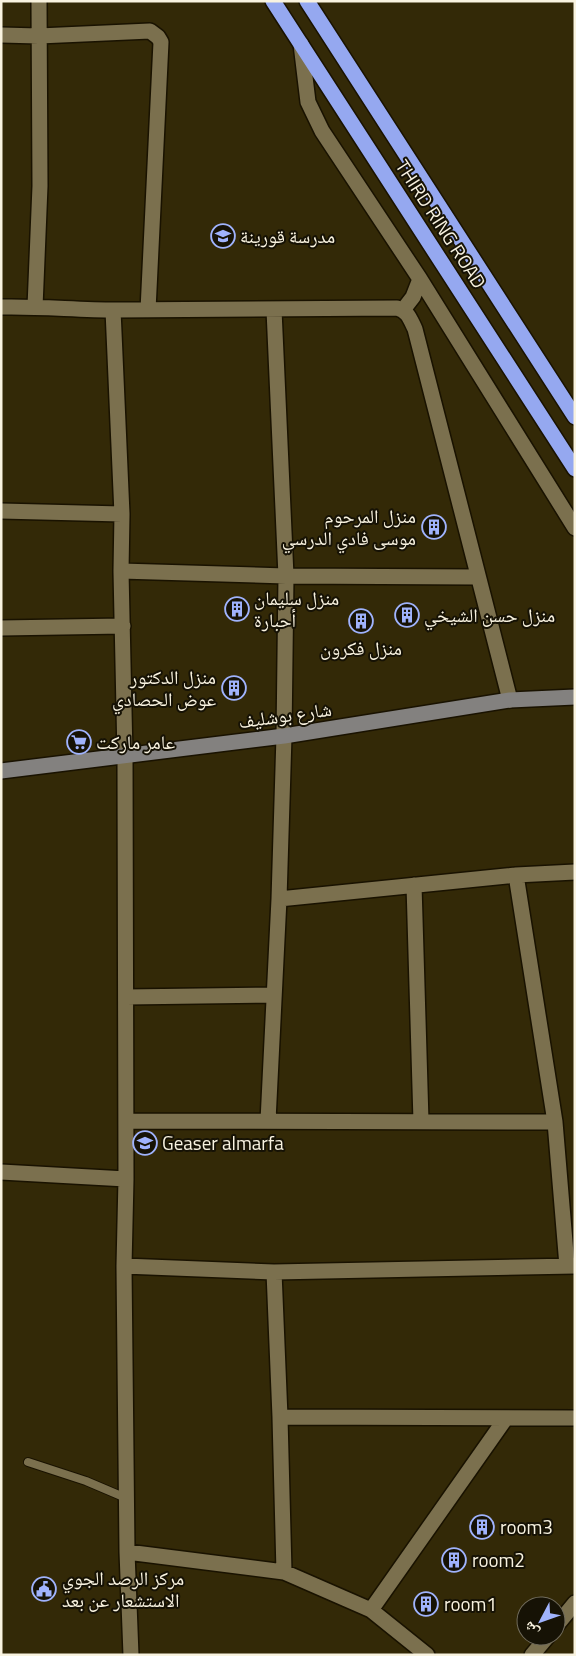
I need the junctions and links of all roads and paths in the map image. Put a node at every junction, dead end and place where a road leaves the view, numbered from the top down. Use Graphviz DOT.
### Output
graph roads {
  1 [pos="39,1"];
  2 [pos="273,1"];
  3 [pos="307,1"];
  4 [pos="1,35"];
  5 [pos="39,36"];
  6 [pos="301,44"];
  7 [pos="420,279"];
  8 [pos="35,306"];
  9 [pos="1,307"];
  10 [pos="113,310"];
  11 [pos="148,310"];
  12 [pos="274,310"];
  13 [pos="404,310"];
  14 [pos="575,417"];
  15 [pos="575,469"];
  16 [pos="1,511"];
  17 [pos="122,514"];
  18 [pos="575,528"];
  19 [pos="121,571"];
  20 [pos="286,576"];
  21 [pos="478,577"];
  22 [pos="123,626"];
  23 [pos="1,628"];
  24 [pos="575,697"];
  25 [pos="510,700"];
  26 [pos="284,736"];
  27 [pos="125,756"];
  28 [pos="1,771"];
  29 [pos="575,872"];
  30 [pos="516,875"];
  31 [pos="414,885"];
  32 [pos="279,899"];
  33 [pos="274,995"];
  34 [pos="126,997"];
  35 [pos="421,1120"];
  36 [pos="126,1121"];
  37 [pos="268,1121"];
  38 [pos="555,1122"];
  39 [pos="1,1172"];
  40 [pos="126,1179"];
  41 [pos="124,1266"];
  42 [pos="571,1266"];
  43 [pos="274,1272"];
  44 [pos="280,1417"];
  45 [pos="506,1418"];
  46 [pos="575,1418"];
  47 [pos="28,1462"];
  48 [pos="126,1498"];
  49 [pos="127,1552"];
  50 [pos="284,1572"];
  51 [pos="575,1603"];
  52 [pos="371,1610"];
  53 [pos="566,1614"];
  54 [pos="131,1655"];
  55 [pos="427,1655"];
  1 -- 5 [label="street"];
  2 -- 6 [label="highway, THIRD RING ROAD"];
  3 -- 14 [label="highway, THIRD RING ROAD"];
  4 -- 5 [label="street"];
  5 -- 8 [label="street"];
  5 -- 11 [label="street"];
  6 -- 7 [label="street"];
  6 -- 15 [label="highway, THIRD RING ROAD"];
  7 -- 13 [label="street"];
  7 -- 18 [label="street"];
  8 -- 9 [label="street"];
  8 -- 10 [label="street"];
  10 -- 11 [label="street"];
  10 -- 17 [label="street"];
  11 -- 12 [label="street"];
  12 -- 13 [label="street"];
  12 -- 20 [label="street"];
  13 -- 21 [label="street"];
  16 -- 17 [label="street"];
  17 -- 19 [label="street"];
  19 -- 20 [label="street"];
  19 -- 22 [label="street"];
  20 -- 21 [label="street"];
  20 -- 26 [label="street"];
  21 -- 25 [label="street"];
  22 -- 23 [label="street"];
  22 -- 27 [label="street"];
  24 -- 25 [label="street, شارع بوشليف"];
  25 -- 26 [label="street, شارع بوشليف"];
  26 -- 27 [label="street, شارع بوشليف"];
  26 -- 32 [label="street"];
  27 -- 28 [label="street, شارع بوشليف"];
  27 -- 34 [label="street"];
  29 -- 30 [label="street"];
  30 -- 31 [label="street"];
  30 -- 38 [label="street"];
  31 -- 32 [label="street"];
  31 -- 35 [label="street"];
  32 -- 33 [label="street"];
  33 -- 34 [label="street"];
  33 -- 37 [label="street"];
  34 -- 36 [label="street"];
  35 -- 37 [label="street"];
  35 -- 38 [label="street"];
  36 -- 37 [label="street"];
  36 -- 40 [label="street"];
  38 -- 42 [label="street"];
  39 -- 40 [label="street"];
  40 -- 41 [label="street"];
  41 -- 43 [label="street"];
  41 -- 48 [label="street"];
  42 -- 43 [label="street"];
  43 -- 44 [label="street"];
  44 -- 45 [label="street"];
  44 -- 50 [label="street"];
  45 -- 46 [label="street"];
  45 -- 52 [label="street"];
  47 -- 48 [label="lane"];
  48 -- 49 [label="street"];
  49 -- 50 [label="street"];
  49 -- 54 [label="street"];
  50 -- 52 [label="street"];
  51 -- 53 [label="street"];
  52 -- 55 [label="street"];
}
